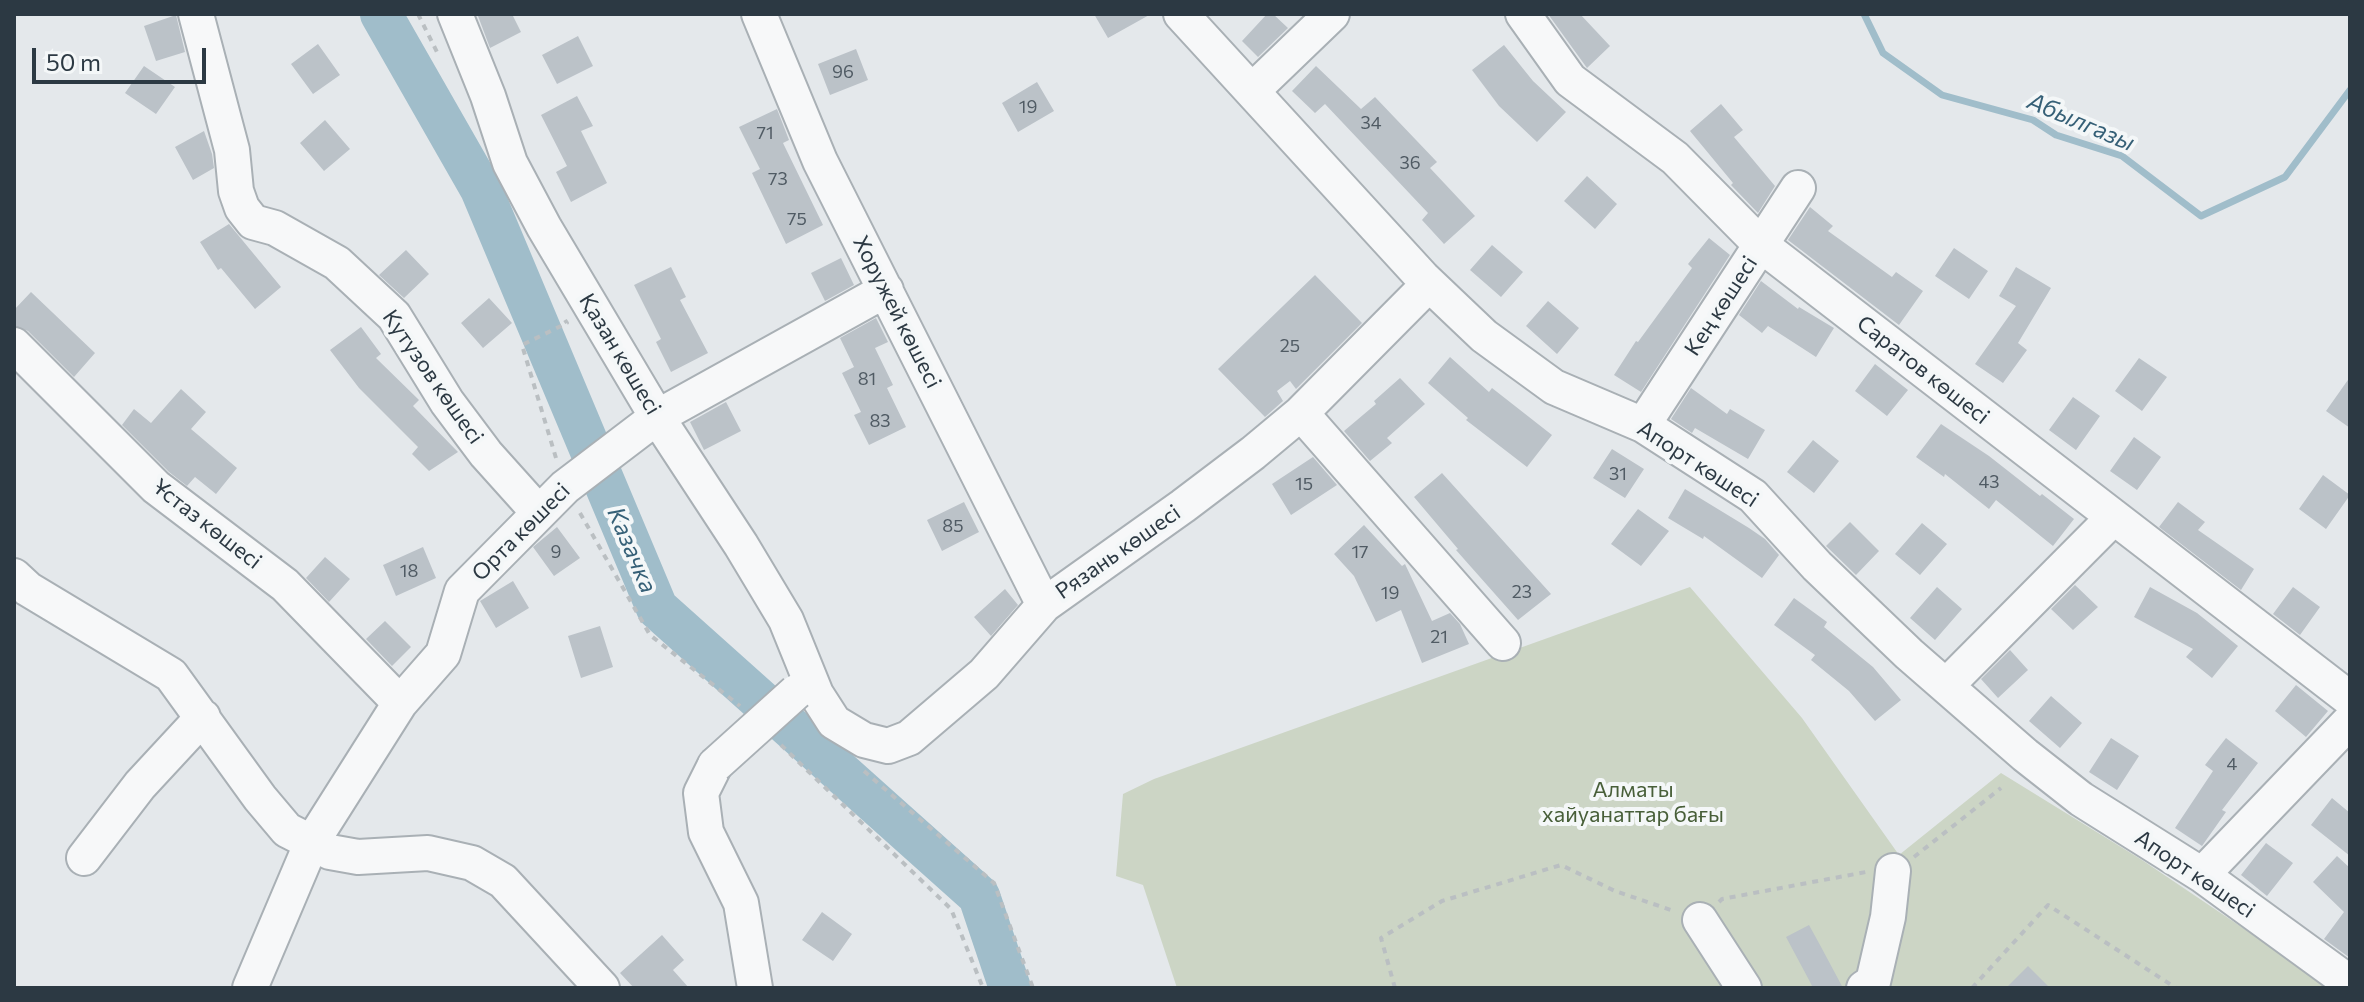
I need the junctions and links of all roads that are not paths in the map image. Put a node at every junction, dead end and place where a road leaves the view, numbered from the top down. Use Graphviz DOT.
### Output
graph roads {
  1 [pos="196,14"];
  2 [pos="455,14"];
  3 [pos="759,14"];
  4 [pos="1181,14"];
  5 [pos="1332,14"];
  6 [pos="1523,14"];
  7 [pos="1252,91"];
  8 [pos="1798,188"];
  9 [pos="1761,245"];
  10 [pos="1429,284"];
  11 [pos="886,290"];
  12 [pos="14,345"];
  13 [pos="1301,413"];
  14 [pos="651,421"];
  15 [pos="1643,425"];
  16 [pos="539,513"];
  17 [pos="2114,517"];
  18 [pos="14,576"];
  19 [pos="1044,605"];
  20 [pos="1503,643"];
  21 [pos="1946,686"];
  22 [pos="803,687"];
  23 [pos="2350,699"];
  24 [pos="400,703"];
  25 [pos="203,717"];
  26 [pos="2350,721"];
  27 [pos="312,842"];
  28 [pos="84,858"];
  29 [pos="1893,871"];
  30 [pos="2202,875"];
  31 [pos="1700,920"];
  32 [pos="2350,983"];
  33 [pos="250,988"];
  34 [pos="602,988"];
  35 [pos="755,988"];
  36 [pos="1744,988"];
  37 [pos="1864,988"];
  1 -- 16 [label="street, Кутузов көшесі"];
  2 -- 14 [label="street, Қазан көшесі"];
  3 -- 11 [label="street, Хоружей көшесі"];
  4 -- 7 [label="street, Апорт көшесі"];
  5 -- 7 [label="street"];
  6 -- 9 [label="street, Саратов көшесі"];
  7 -- 10 [label="street, Апорт көшесі"];
  8 -- 9 [label="street, Кең көшесі"];
  9 -- 15 [label="street, Кең көшесі"];
  9 -- 17 [label="street, Саратов көшесі"];
  10 -- 13 [label="street, Рязань көшесі"];
  10 -- 15 [label="street, Апорт көшесі"];
  11 -- 14 [label="street, Орта көшесі"];
  11 -- 19 [label="street, Хоружей көшесі"];
  12 -- 24 [label="street, Ұстаз көшесі"];
  13 -- 19 [label="street, Рязань көшесі"];
  13 -- 20 [label="street"];
  14 -- 16 [label="street, Орта көшесі"];
  14 -- 22 [label="street, Қазан көшесі"];
  15 -- 21 [label="street, Апорт көшесі"];
  16 -- 24 [label="street, Орта көшесі"];
  17 -- 21 [label="street"];
  17 -- 23 [label="street, Саратов көшесі"];
  18 -- 25 [label="street"];
  19 -- 22 [label="street, Рязань көшесі"];
  21 -- 30 [label="street, Апорт көшесі"];
  22 -- 35 [label="street, bridge"];
  24 -- 27 [label="street, Орта көшесі"];
  25 -- 27 [label="street"];
  25 -- 28 [label="street"];
  26 -- 30 [label="street"];
  27 -- 33 [label="street, Орта көшесі"];
  27 -- 34 [label="street"];
  29 -- 37 [label="street"];
  30 -- 32 [label="street, Апорт көшесі"];
  31 -- 36 [label="street"];
}
